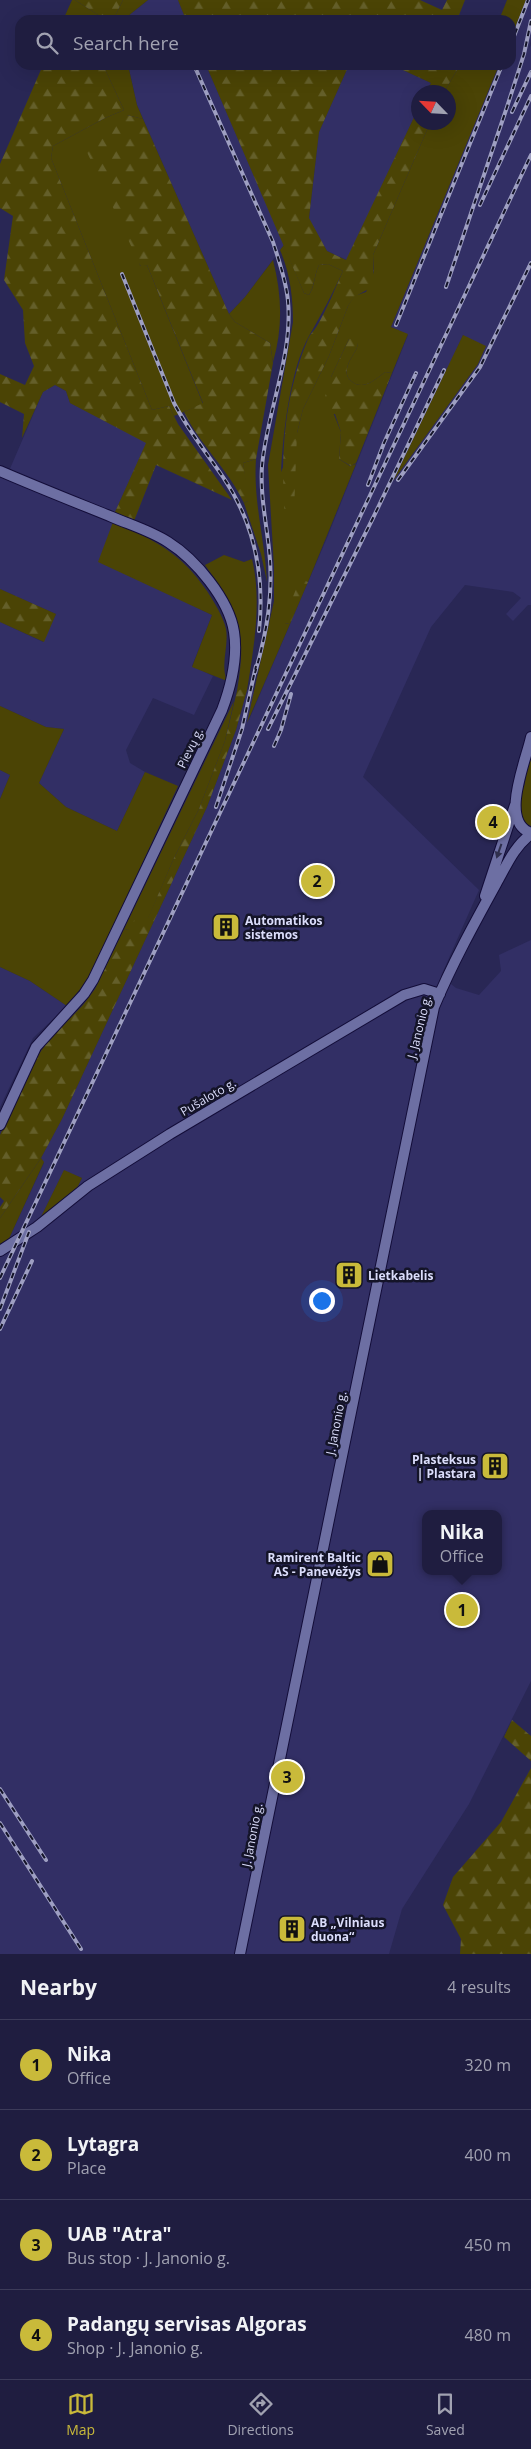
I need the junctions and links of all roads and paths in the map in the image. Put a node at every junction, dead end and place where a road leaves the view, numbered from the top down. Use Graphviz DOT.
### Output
graph roads {
  1 [pos="0,471"];
  2 [pos="531,737"];
  3 [pos="529,753"];
  4 [pos="515,805"];
  5 [pos="531,833"];
  6 [pos="482,907"];
  7 [pos="440,994"];
  8 [pos="0,1125"];
  9 [pos="0,1251"];
  10 [pos="240,1954"];
  1 -- 8 [label="main road, Pievų g."];
  2 -- 3 [label="main road, J. Janonio g."];
  3 -- 4 [label="main road, J. Janonio g."];
  4 -- 5 [label="main road"];
  4 -- 6 [label="main road, J. Janonio g., one-way"];
  5 -- 6 [label="main road, J. Janonio g."];
  6 -- 7 [label="main road, J. Janonio g."];
  7 -- 9 [label="main road, Pušaloto g."];
  7 -- 10 [label="main road, J. Janonio g."];
}
